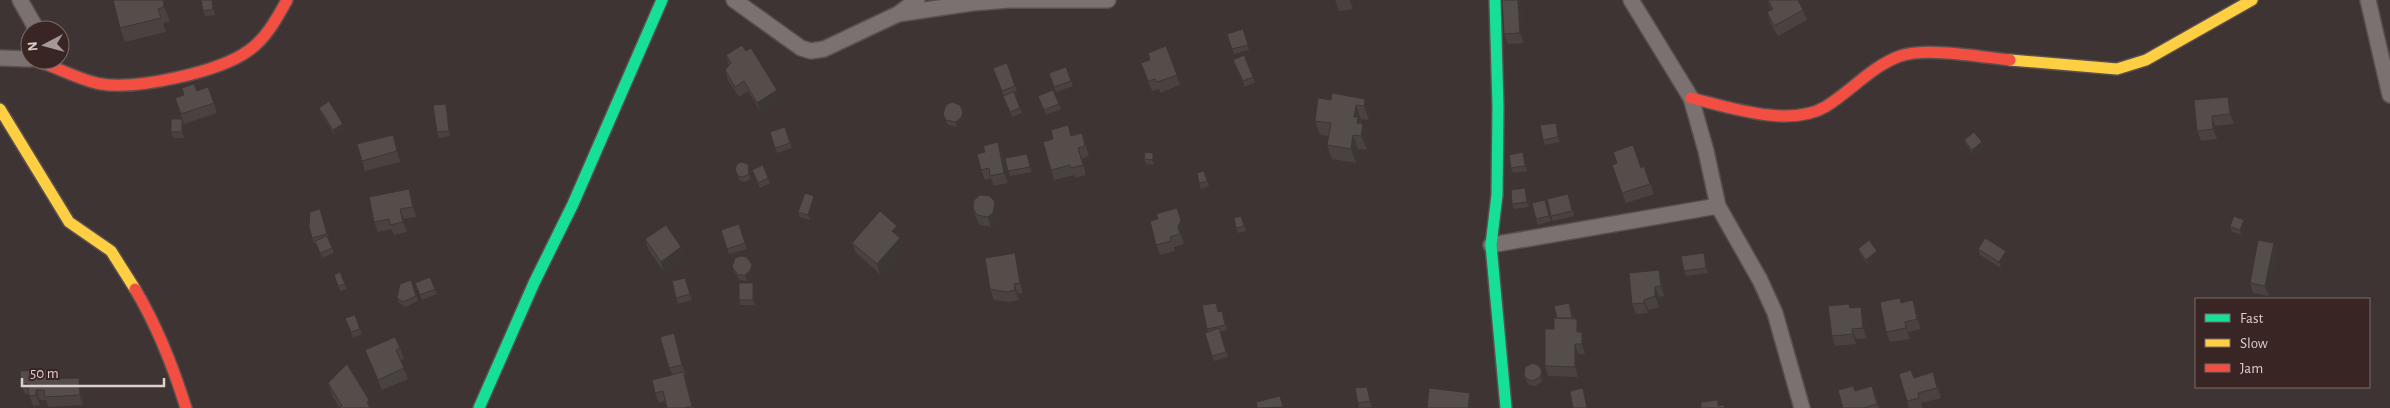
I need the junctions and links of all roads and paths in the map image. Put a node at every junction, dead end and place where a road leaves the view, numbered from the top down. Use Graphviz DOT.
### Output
graph roads {
  1 [pos="20,0"];
  2 [pos="288,0"];
  3 [pos="662,0"];
  4 [pos="734,0"];
  5 [pos="917,0"];
  6 [pos="1108,0"];
  7 [pos="1495,0"];
  8 [pos="1631,0"];
  9 [pos="2252,0"];
  10 [pos="2368,0"];
  11 [pos="898,14"];
  12 [pos="31,20"];
  13 [pos="0,58"];
  14 [pos="20,59"];
  15 [pos="69,70"];
  16 [pos="2390,94"];
  17 [pos="1691,98"];
  18 [pos="0,109"];
  19 [pos="1718,206"];
  20 [pos="1491,245"];
  21 [pos="186,408"];
  22 [pos="479,408"];
  23 [pos="1506,408"];
  24 [pos="1802,408"];
  1 -- 12 [label="street"];
  2 -- 15 [label="street"];
  3 -- 22 [label="street"];
  4 -- 11 [label="street"];
  5 -- 11 [label="street"];
  6 -- 11 [label="street"];
  7 -- 20 [label="street"];
  8 -- 17 [label="street"];
  9 -- 17 [label="street"];
  10 -- 16 [label="street"];
  13 -- 14 [label="street"];
  17 -- 19 [label="street"];
  18 -- 21 [label="street"];
  19 -- 20 [label="street"];
  19 -- 24 [label="street"];
  20 -- 23 [label="street"];
}
